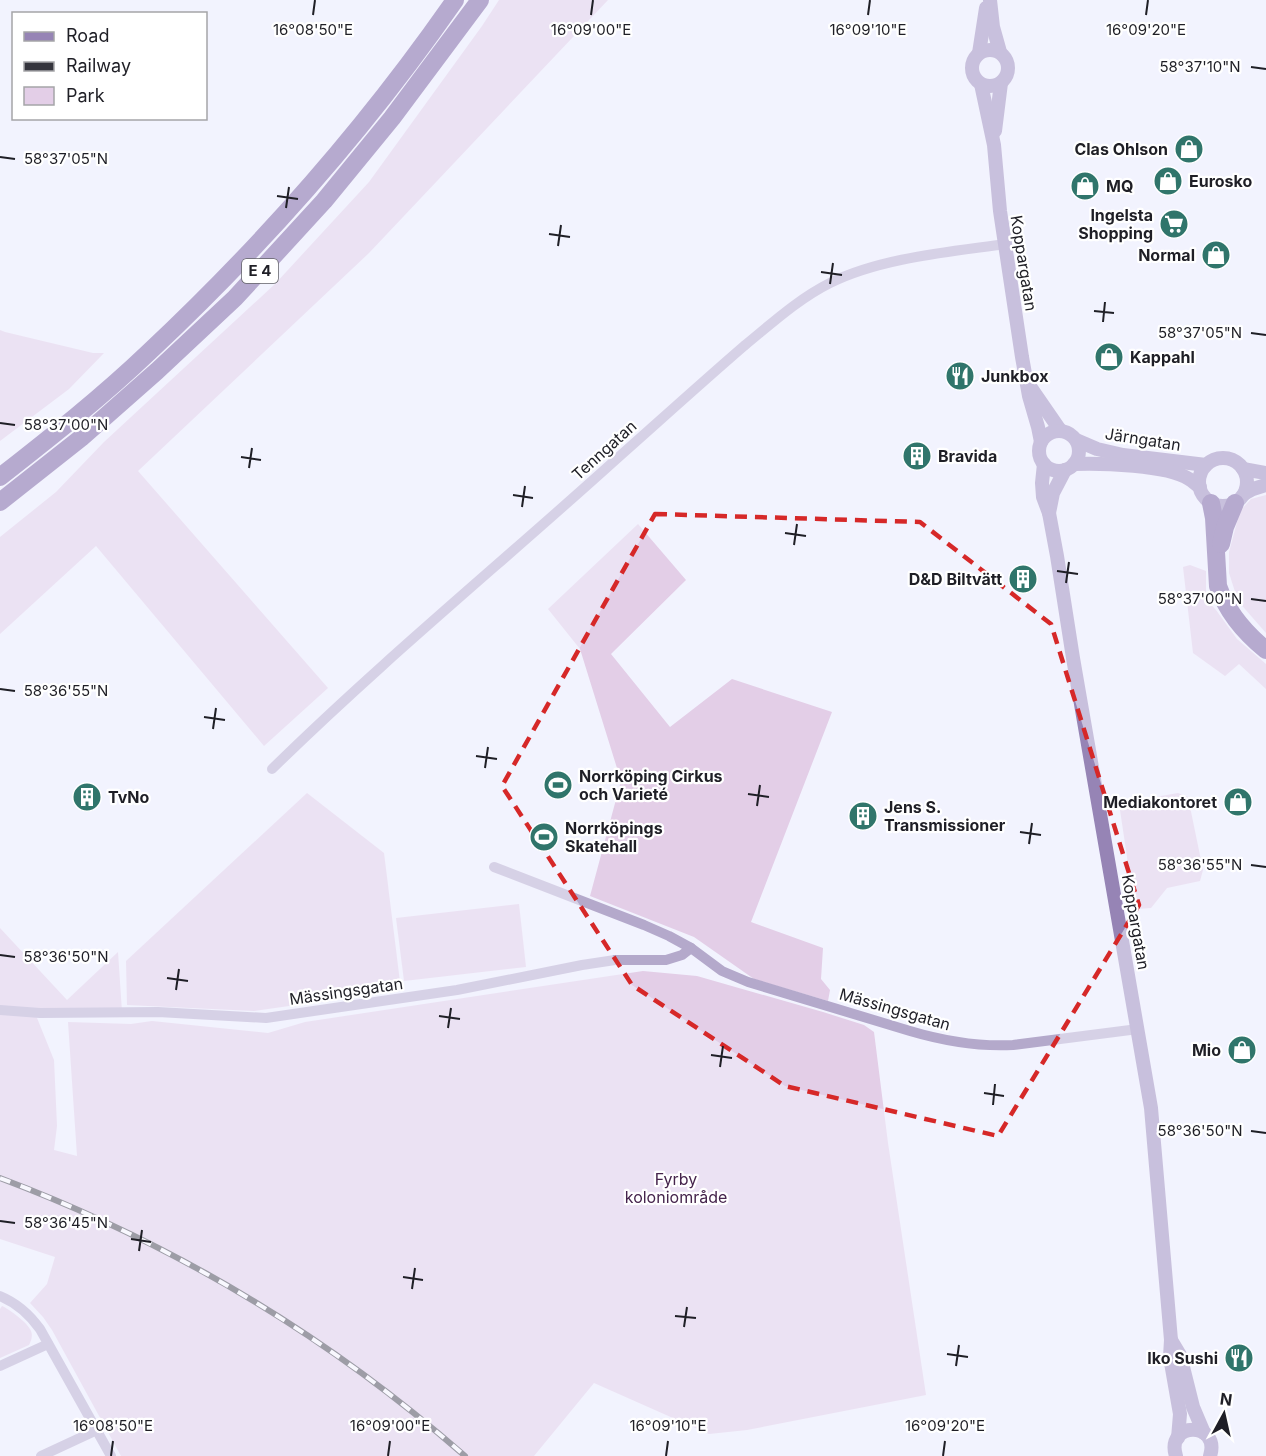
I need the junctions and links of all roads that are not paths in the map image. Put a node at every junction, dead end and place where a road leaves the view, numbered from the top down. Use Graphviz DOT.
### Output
graph roads {
  1 [pos="455,0"];
  2 [pos="480,0"];
  3 [pos="988,0"];
  4 [pos="1000,52"];
  5 [pos="979,53"];
  6 [pos="1001,83"];
  7 [pos="981,84"];
  8 [pos="994,145"];
  9 [pos="1005,244"];
  10 [pos="1028,384"];
  11 [pos="1060,430"];
  12 [pos="1076,440"];
  13 [pos="1041,442"];
  14 [pos="1044,464"];
  15 [pos="1206,465"];
  16 [pos="1070,467"];
  17 [pos="1243,469"];
  18 [pos="1266,473"];
  19 [pos="0,477"];
  20 [pos="1266,485"];
  21 [pos="1200,487"];
  22 [pos="1240,499"];
  23 [pos="0,502"];
  24 [pos="1211,503"];
  25 [pos="1049,513"];
  26 [pos="1217,557"];
  27 [pos="1266,650"];
  28 [pos="272,769"];
  29 [pos="494,867"];
  30 [pos="691,948"];
  31 [pos="0,1010"];
  32 [pos="1138,1029"];
  33 [pos="0,1296"];
  34 [pos="1171,1340"];
  35 [pos="48,1344"];
  36 [pos="0,1366"];
  37 [pos="97,1430"];
  38 [pos="1204,1433"];
  39 [pos="1178,1437"];
  40 [pos="1174,1455"];
  41 [pos="41,1456"];
  42 [pos="111,1456"];
  43 [pos="1210,1456"];
  1 -- 19 [label="highway, E 4"];
  2 -- 23 [label="highway, E 4"];
  3 -- 4 [label="street"];
  3 -- 5 [label="street"];
  4 -- 5 [label="street"];
  4 -- 6 [label="street"];
  5 -- 7 [label="street"];
  6 -- 7 [label="street"];
  6 -- 8 [label="street, Koppargatan"];
  7 -- 8 [label="street, Koppargatan"];
  8 -- 9 [label="street, Koppargatan"];
  9 -- 10 [label="street, Koppargatan"];
  9 -- 28 [label="street, Tenngatan"];
  10 -- 11 [label="street, Koppargatan"];
  10 -- 13 [label="street, Koppargatan"];
  11 -- 12 [label="street"];
  11 -- 13 [label="street"];
  12 -- 15 [label="street, Järngatan"];
  12 -- 16 [label="street"];
  13 -- 14 [label="street"];
  14 -- 16 [label="street"];
  14 -- 25 [label="street, Koppargatan"];
  15 -- 17 [label="street"];
  15 -- 21 [label="street"];
  16 -- 21 [label="street, Järngatan"];
  16 -- 25 [label="street, Koppargatan"];
  17 -- 18 [label="street"];
  17 -- 22 [label="street"];
  20 -- 22 [label="street"];
  21 -- 24 [label="street"];
  22 -- 24 [label="street"];
  22 -- 26 [label="highway"];
  24 -- 26 [label="highway"];
  25 -- 32 [label="street, Koppargatan"];
  26 -- 27 [label="highway"];
  29 -- 30 [label="street, Mässingsgatan"];
  30 -- 31 [label="street, Mässingsgatan"];
  30 -- 32 [label="street, Mässingsgatan"];
  32 -- 34 [label="street, Koppargatan"];
  33 -- 35 [label="street"];
  34 -- 38 [label="street, Koppargatan"];
  34 -- 39 [label="street, Koppargatan"];
  35 -- 36 [label="street"];
  35 -- 37 [label="street"];
  37 -- 41 [label="street"];
  37 -- 42 [label="street"];
  38 -- 39 [label="street"];
  38 -- 43 [label="street, Koppargatan"];
  39 -- 40 [label="street, Koppargatan"];
}
